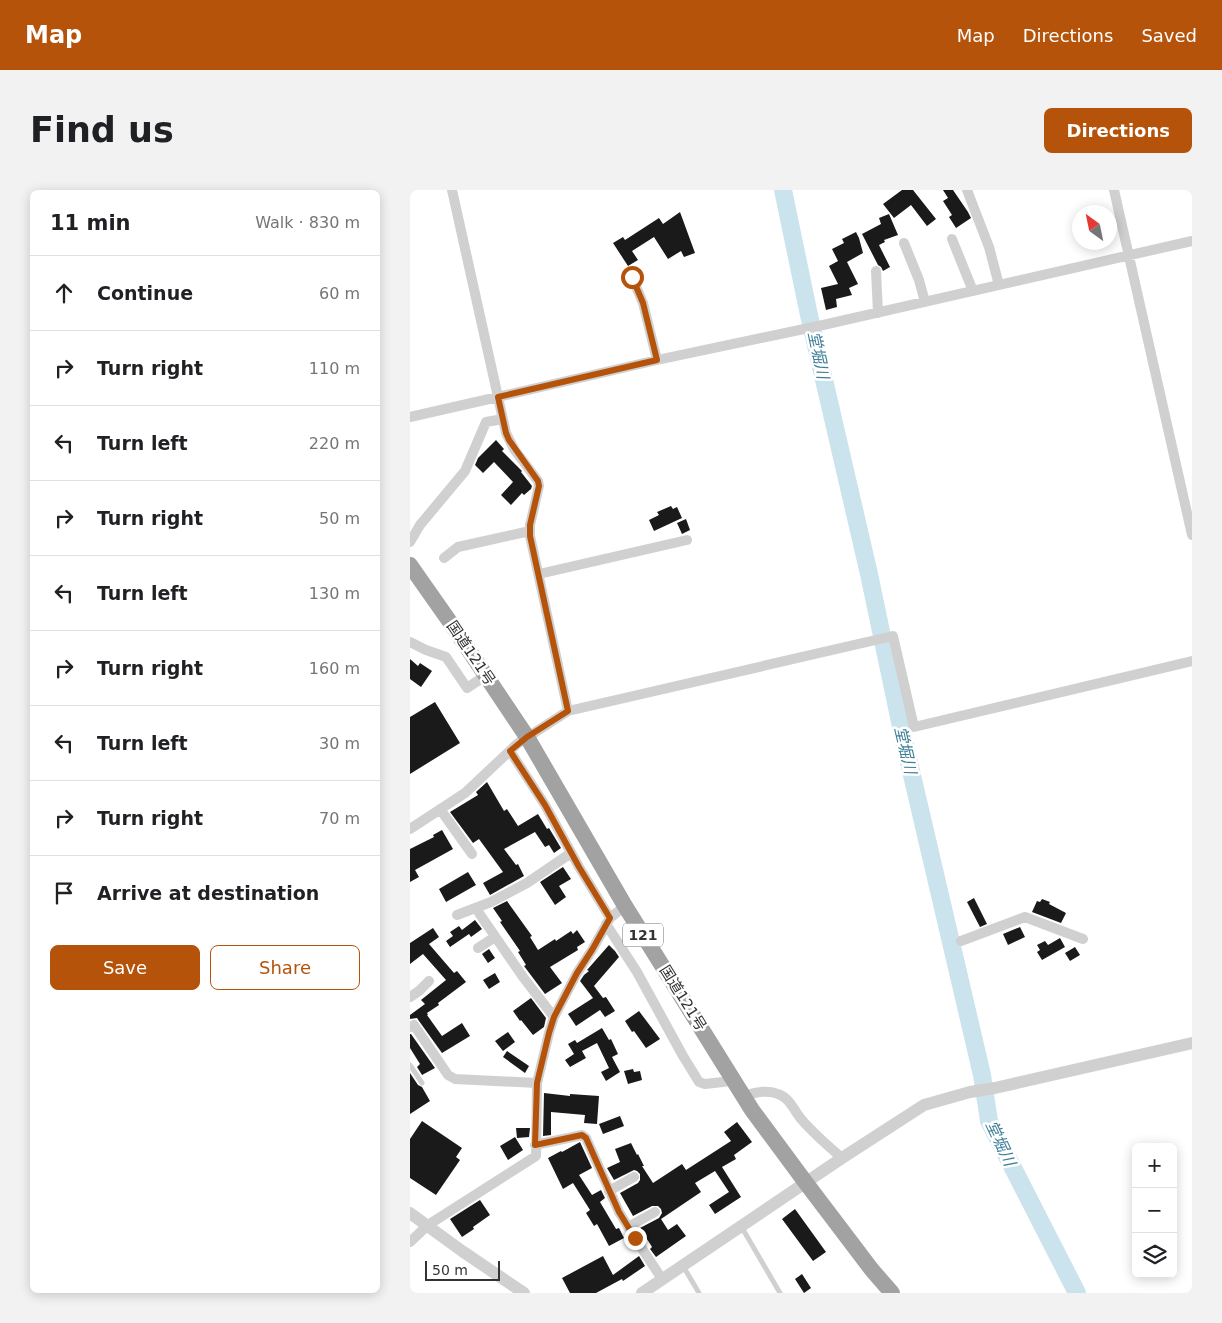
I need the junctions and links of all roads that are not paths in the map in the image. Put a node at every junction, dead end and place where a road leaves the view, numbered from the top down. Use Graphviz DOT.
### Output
graph roads {
  1 [pos="452,190"];
  2 [pos="967,190"];
  3 [pos="1114,190"];
  4 [pos="952,238"];
  5 [pos="1192,241"];
  6 [pos="904,243"];
  7 [pos="1129,255"];
  8 [pos="876,271"];
  9 [pos="632,277"];
  10 [pos="999,285"];
  11 [pos="973,291"];
  12 [pos="925,302"];
  13 [pos="878,313"];
  14 [pos="657,360"];
  15 [pos="498,397"];
  16 [pos="410,417"];
  17 [pos="503,418"];
  18 [pos="530,531"];
  19 [pos="1192,535"];
  20 [pos="687,540"];
  21 [pos="410,542"];
  22 [pos="444,558"];
  23 [pos="410,565"];
  24 [pos="539,574"];
  25 [pos="410,642"];
  26 [pos="1192,661"];
  27 [pos="485,676"];
  28 [pos="568,711"];
  29 [pos="527,737"];
  30 [pos="510,751"];
  31 [pos="440,809"];
  32 [pos="410,829"];
  33 [pos="571,853"];
  34 [pos="472,854"];
  35 [pos="625,906"];
  36 [pos="479,913"];
  37 [pos="457,916"];
  38 [pos="608,921"];
  39 [pos="495,937"];
  40 [pos="1083,939"];
  41 [pos="961,941"];
  42 [pos="478,948"];
  43 [pos="429,981"];
  44 [pos="410,997"];
  45 [pos="554,1017"];
  46 [pos="412,1023"];
  47 [pos="1192,1043"];
  48 [pos="410,1065"];
  49 [pos="734,1080"];
  50 [pos="422,1083"];
  51 [pos="537,1083"];
  52 [pos="743,1096"];
  53 [pos="535,1145"];
  54 [pos="842,1158"];
  55 [pos="634,1177"];
  56 [pos="806,1183"];
  57 [pos="609,1190"];
  58 [pos="655,1212"];
  59 [pos="410,1213"];
  60 [pos="428,1226"];
  61 [pos="741,1226"];
  62 [pos="628,1227"];
  63 [pos="410,1242"];
  64 [pos="683,1265"];
  65 [pos="662,1279"];
  66 [pos="649,1292"];
  67 [pos="524,1293"];
  68 [pos="699,1293"];
  69 [pos="780,1293"];
  70 [pos="892,1293"];
  1 -- 15 [label="street"];
  2 -- 10 [label="street"];
  3 -- 7 [label="street"];
  4 -- 11 [label="street"];
  5 -- 7 [label="street"];
  6 -- 12 [label="street"];
  7 -- 10 [label="street"];
  7 -- 19 [label="street"];
  8 -- 13 [label="street"];
  9 -- 14 [label="street"];
  10 -- 11 [label="street"];
  11 -- 12 [label="street"];
  12 -- 13 [label="street"];
  13 -- 14 [label="street"];
  14 -- 15 [label="street"];
  15 -- 16 [label="street"];
  15 -- 17 [label="street"];
  17 -- 18 [label="street"];
  17 -- 21 [label="street"];
  18 -- 22 [label="street"];
  18 -- 24 [label="street"];
  20 -- 24 [label="street"];
  23 -- 27 [label="highway, 国道121号 / 121"];
  24 -- 28 [label="street"];
  25 -- 27 [label="street"];
  26 -- 28 [label="street"];
  27 -- 29 [label="highway, 国道121号 / 121"];
  28 -- 29 [label="street"];
  29 -- 30 [label="street"];
  29 -- 35 [label="highway, 国道121号 / 121"];
  30 -- 31 [label="street"];
  30 -- 33 [label="street"];
  31 -- 32 [label="street"];
  31 -- 34 [label="street"];
  33 -- 37 [label="street"];
  33 -- 38 [label="street"];
  35 -- 38 [label="street"];
  35 -- 49 [label="highway, 国道121号 / 121"];
  36 -- 39 [label="street"];
  38 -- 45 [label="street"];
  38 -- 49 [label="street"];
  39 -- 42 [label="street"];
  39 -- 45 [label="street"];
  40 -- 41 [label="street"];
  43 -- 44 [label="street"];
  45 -- 51 [label="street"];
  46 -- 51 [label="street"];
  47 -- 54 [label="street"];
  48 -- 50 [label="lane"];
  49 -- 52 [label="highway, 国道121号 / 121"];
  51 -- 53 [label="street"];
  52 -- 54 [label="street"];
  52 -- 56 [label="highway, 国道121号 / 121"];
  53 -- 57 [label="street"];
  53 -- 60 [label="street"];
  54 -- 56 [label="street"];
  55 -- 57 [label="street"];
  56 -- 61 [label="street"];
  56 -- 70 [label="highway, 国道121号 / 121"];
  57 -- 62 [label="street"];
  58 -- 62 [label="street"];
  59 -- 60 [label="street"];
  60 -- 63 [label="street"];
  60 -- 67 [label="street"];
  61 -- 64 [label="street"];
  61 -- 69 [label="lane"];
  62 -- 65 [label="street"];
  64 -- 65 [label="street"];
  64 -- 68 [label="lane"];
  65 -- 66 [label="street"];
}
